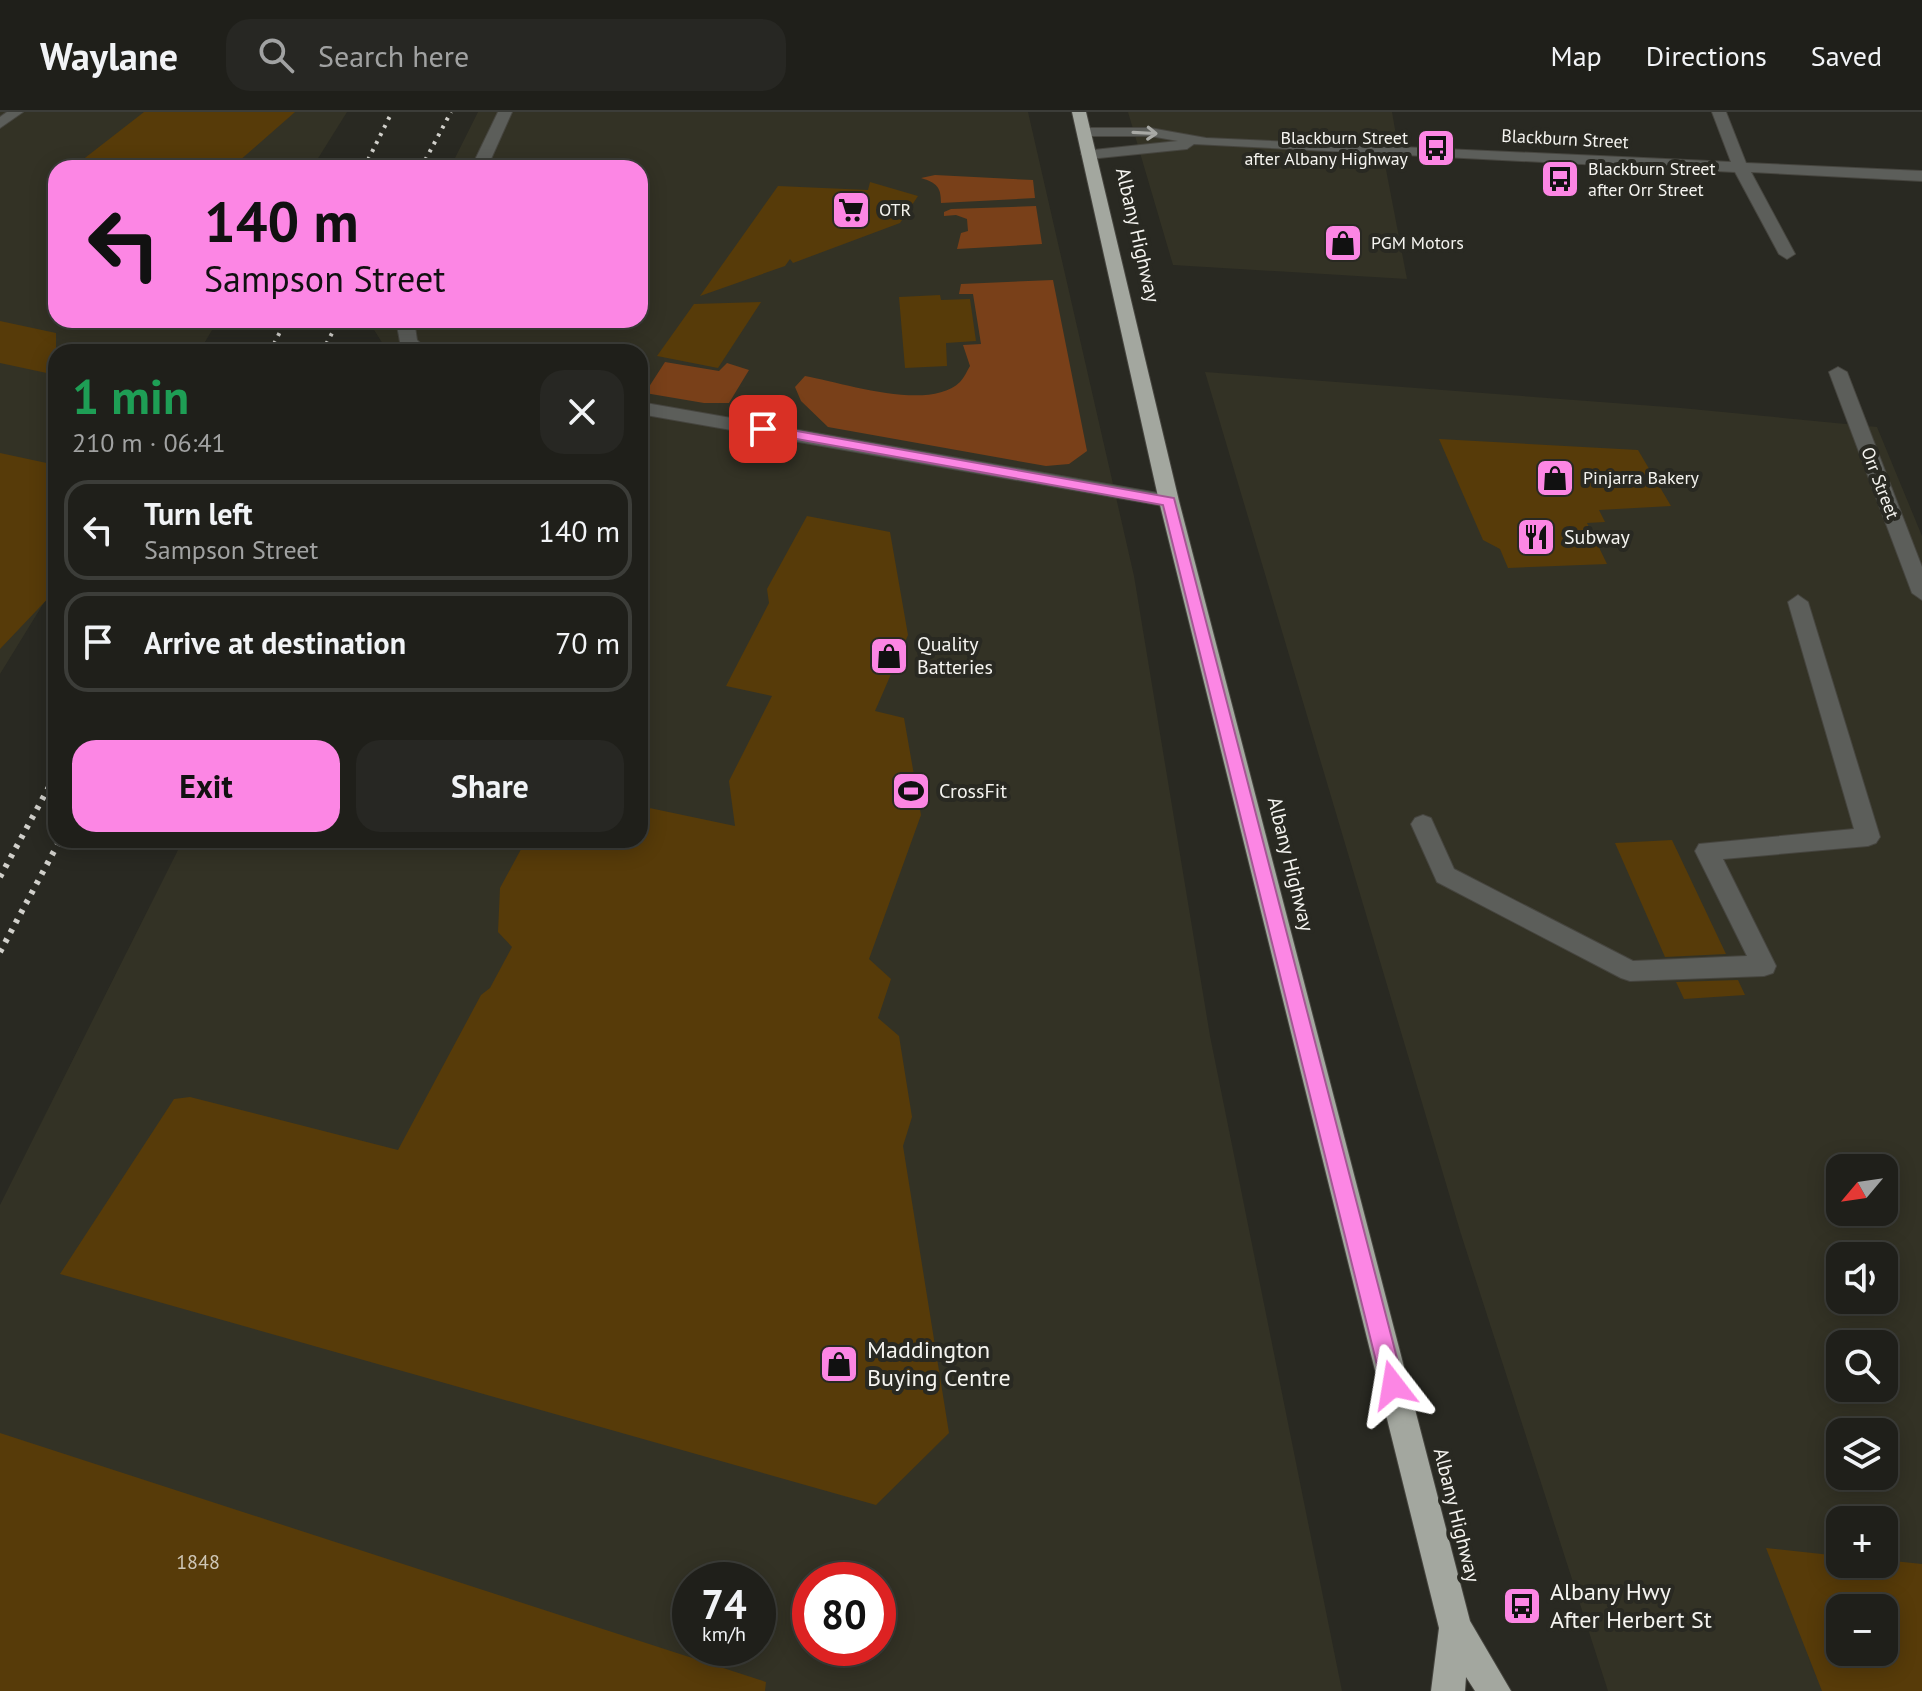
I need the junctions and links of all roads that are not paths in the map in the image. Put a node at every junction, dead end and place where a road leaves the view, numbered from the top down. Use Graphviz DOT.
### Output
graph roads {
  1 [pos="16,112"];
  2 [pos="505,112"];
  3 [pos="1719,112"];
  4 [pos="0,124"];
  5 [pos="1084,133"];
  6 [pos="1206,142"];
  7 [pos="483,160"];
  8 [pos="1740,167"];
  9 [pos="1922,176"];
  10 [pos="1787,254"];
  11 [pos="1838,372"];
  12 [pos="648,409"];
  13 [pos="1169,501"];
  14 [pos="1922,593"];
  15 [pos="1798,602"];
  16 [pos="1423,824"];
  17 [pos="1455,1628"];
  18 [pos="1448,1691"];
  19 [pos="1494,1691"];
  1 -- 4 [label="street"];
  2 -- 7 [label="street"];
  3 -- 8 [label="street"];
  5 -- 6 [label="street, Blackburn Street, one-way"];
  5 -- 6 [label="street, Blackburn Street"];
  5 -- 13 [label="highway, Albany Highway"];
  6 -- 8 [label="street, Blackburn Street"];
  8 -- 9 [label="street, Blackburn Street"];
  8 -- 10 [label="street"];
  11 -- 14 [label="street, Orr Street"];
  12 -- 13 [label="street"];
  13 -- 17 [label="highway, Albany Highway"];
  15 -- 16 [label="street"];
  17 -- 18 [label="highway, Albany Highway"];
  17 -- 19 [label="highway, Albany Highway"];
}
